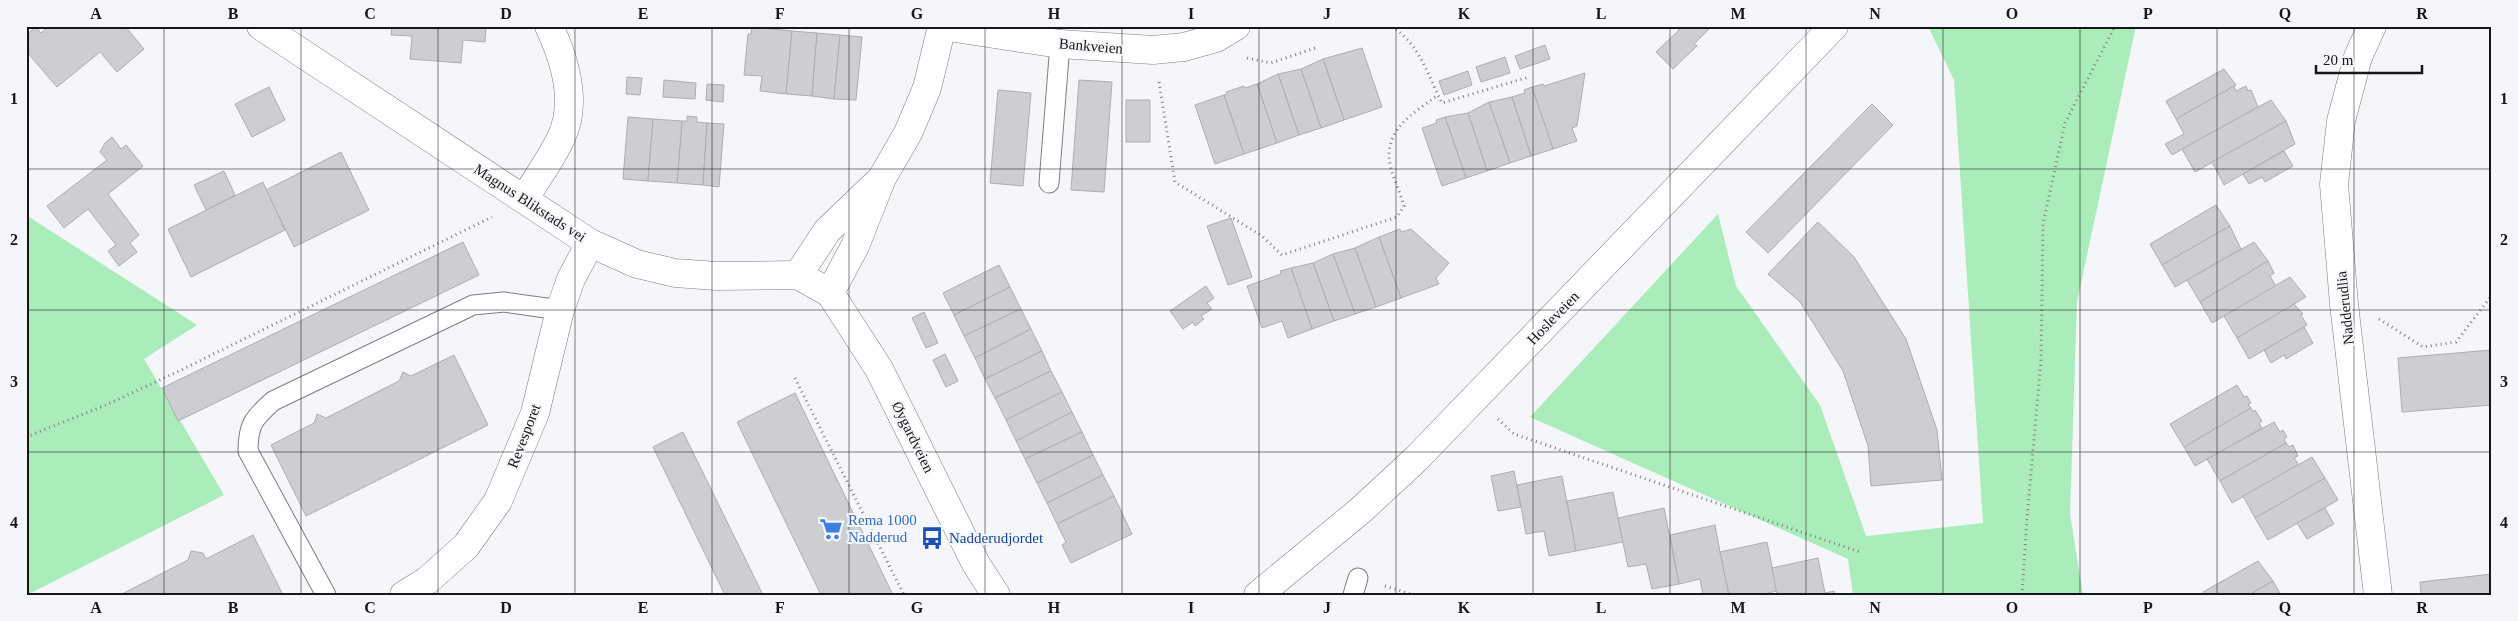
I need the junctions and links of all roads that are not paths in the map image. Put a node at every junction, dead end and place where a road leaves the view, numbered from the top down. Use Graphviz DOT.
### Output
graph roads {
  1 [pos="261,26"];
  2 [pos="549,26"];
  3 [pos="942,26"];
  4 [pos="1834,26"];
  5 [pos="2372,26"];
  6 [pos="1226,32"];
  7 [pos="1060,44"];
  8 [pos="882,178"];
  9 [pos="1050,183"];
  10 [pos="525,198"];
  11 [pos="590,243"];
  12 [pos="798,275"];
  13 [pos="830,293"];
  14 [pos="560,310"];
  15 [pos="429,587"];
  16 [pos="992,592"];
  17 [pos="326,595"];
  18 [pos="404,595"];
  19 [pos="1258,595"];
  20 [pos="2378,595"];
  1 -- 10 [label="street, Magnus Blikstads vei"];
  2 -- 10 [label="street"];
  3 -- 7 [label="street, Bankveien"];
  3 -- 8 [label="street"];
  4 -- 19 [label="street, Hosleveien"];
  5 -- 20 [label="street, Nadderudlia"];
  6 -- 7 [label="street, Bankveien"];
  7 -- 9 [label="lane"];
  8 -- 12 [label="street"];
  8 -- 13 [label="street"];
  10 -- 11 [label="street, Magnus Blikstads vei"];
  11 -- 12 [label="street, Magnus Blikstads vei"];
  11 -- 14 [label="street, Revesporet"];
  12 -- 13 [label="street"];
  13 -- 16 [label="street, Øygardveien"];
  14 -- 15 [label="street, Revesporet"];
  14 -- 17 [label="lane"];
  15 -- 18 [label="street, Revesporet"];
}
